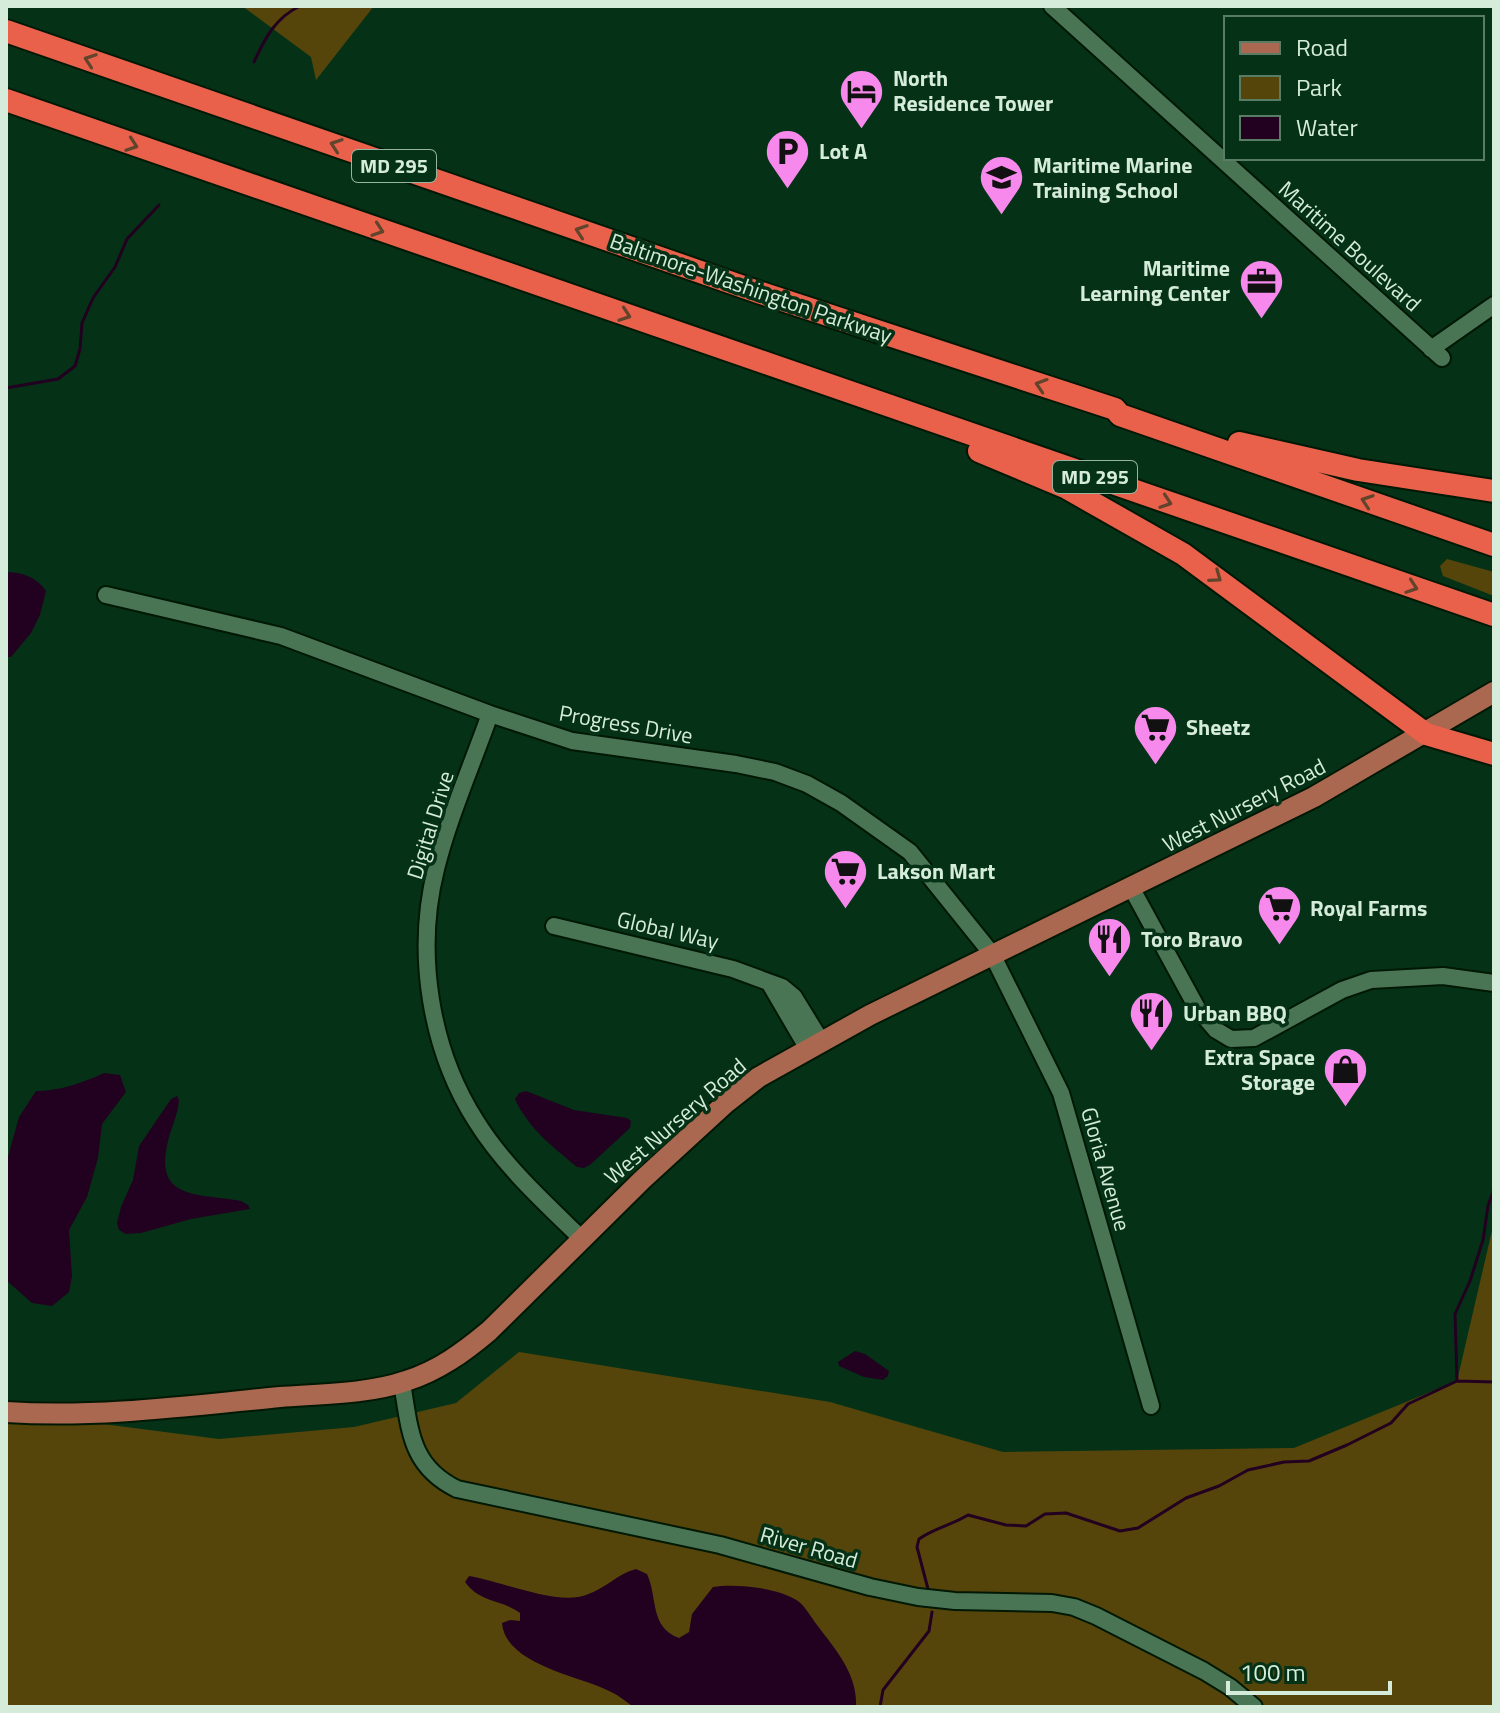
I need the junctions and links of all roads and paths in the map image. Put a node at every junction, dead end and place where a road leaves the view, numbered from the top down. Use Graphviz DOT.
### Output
graph roads {
  1 [pos="1052,6"];
  2 [pos="6,31"];
  3 [pos="6,100"];
  4 [pos="1494,305"];
  5 [pos="696,339"];
  6 [pos="1115,409"];
  7 [pos="1494,491"];
  8 [pos="1494,545"];
  9 [pos="106,595"];
  10 [pos="1494,615"];
  11 [pos="1494,692"];
  12 [pos="490,714"];
  13 [pos="1426,734"];
  14 [pos="1494,754"];
  15 [pos="1132,889"];
  16 [pos="554,926"];
  17 [pos="992,954"];
  18 [pos="1494,983"];
  19 [pos="814,1045"];
  20 [pos="582,1239"];
  21 [pos="402,1383"];
  22 [pos="1151,1406"];
  23 [pos="6,1412"];
  24 [pos="1254,1707"];
  1 -- 4 [label="street, Maritime Boulevard"];
  6 -- 2 [label="highway, Baltimore-Washington Parkway / MD 295, one-way"];
  3 -- 5 [label="highway, MD 295, one-way"];
  5 -- 10 [label="highway, MD 295, one-way"];
  5 -- 13 [label="highway, one-way"];
  6 -- 7 [label="highway"];
  8 -- 6 [label="highway, Baltimore-Washington Parkway / MD 295, one-way"];
  9 -- 12 [label="street, Progress Drive"];
  11 -- 13 [label="main road, West Nursery Road"];
  12 -- 17 [label="street, Progress Drive"];
  12 -- 20 [label="street, Digital Drive"];
  13 -- 14 [label="highway"];
  13 -- 15 [label="main road, West Nursery Road"];
  15 -- 17 [label="main road, West Nursery Road"];
  15 -- 18 [label="street"];
  16 -- 19 [label="street, Global Way"];
  17 -- 19 [label="main road, West Nursery Road"];
  17 -- 22 [label="street, Gloria Avenue"];
  19 -- 20 [label="main road, West Nursery Road"];
  20 -- 21 [label="main road, West Nursery Road"];
  21 -- 23 [label="main road, West Nursery Road"];
  21 -- 24 [label="street, River Road"];
}
